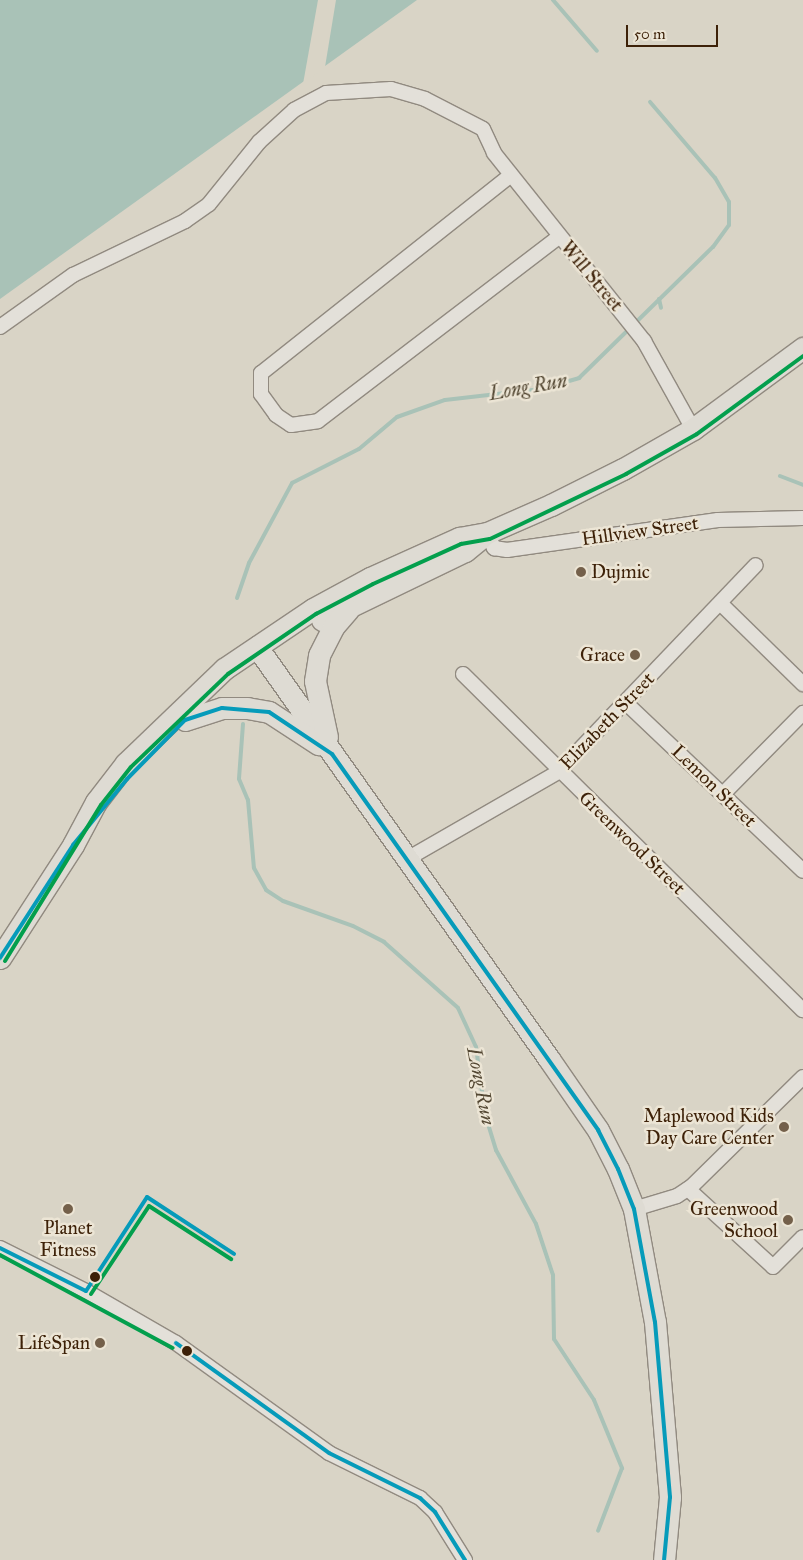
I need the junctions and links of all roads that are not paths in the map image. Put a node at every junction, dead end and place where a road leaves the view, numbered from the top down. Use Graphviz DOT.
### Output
graph roads {
  1 [pos="511,175"];
  2 [pos="559,237"];
  3 [pos="0,328"];
  4 [pos="803,348"];
  5 [pos="693,429"];
  6 [pos="803,518"];
  7 [pos="487,533"];
  8 [pos="756,565"];
  9 [pos="354,604"];
  10 [pos="721,604"];
  11 [pos="260,652"];
  12 [pos="463,674"];
  13 [pos="803,684"];
  14 [pos="625,702"];
  15 [pos="803,713"];
  16 [pos="185,720"];
  17 [pos="332,754"];
  18 [pos="558,772"];
  19 [pos="723,794"];
  20 [pos="73,846"];
  21 [pos="407,859"];
  22 [pos="803,871"];
  23 [pos="0,958"];
  24 [pos="803,1010"];
  25 [pos="803,1077"];
  26 [pos="688,1189"];
  27 [pos="634,1210"];
  28 [pos="803,1237"];
  29 [pos="0,1248"];
  30 [pos="465,1560"];
  31 [pos="664,1560"];
  1 -- 2 [label="street, Will Street"];
  1 -- 2 [label="street"];
  1 -- 3 [label="street, Will Street"];
  2 -- 5 [label="street, Will Street"];
  4 -- 5 [label="main road"];
  5 -- 7 [label="main road"];
  6 -- 7 [label="street, Hillview Street"];
  7 -- 9 [label="main road"];
  7 -- 11 [label="main road"];
  8 -- 10 [label="street, Elizabeth Street"];
  9 -- 11 [label="main road"];
  9 -- 17 [label="main road"];
  10 -- 13 [label="street"];
  10 -- 14 [label="street, Elizabeth Street"];
  11 -- 16 [label="main road"];
  11 -- 17 [label="main road"];
  11 -- 20 [label="main road"];
  12 -- 18 [label="street, Greenwood Street"];
  14 -- 18 [label="street, Elizabeth Street"];
  14 -- 19 [label="street, Lemon Street"];
  15 -- 19 [label="street"];
  16 -- 17 [label="main road"];
  16 -- 20 [label="main road"];
  17 -- 21 [label="main road"];
  18 -- 21 [label="street, Elizabeth Street"];
  18 -- 24 [label="street, Greenwood Street"];
  19 -- 22 [label="street, Lemon Street"];
  20 -- 23 [label="main road"];
  21 -- 27 [label="main road"];
  25 -- 26 [label="street"];
  26 -- 27 [label="street"];
  26 -- 28 [label="street"];
  27 -- 31 [label="main road"];
  29 -- 30 [label="street"];
}
